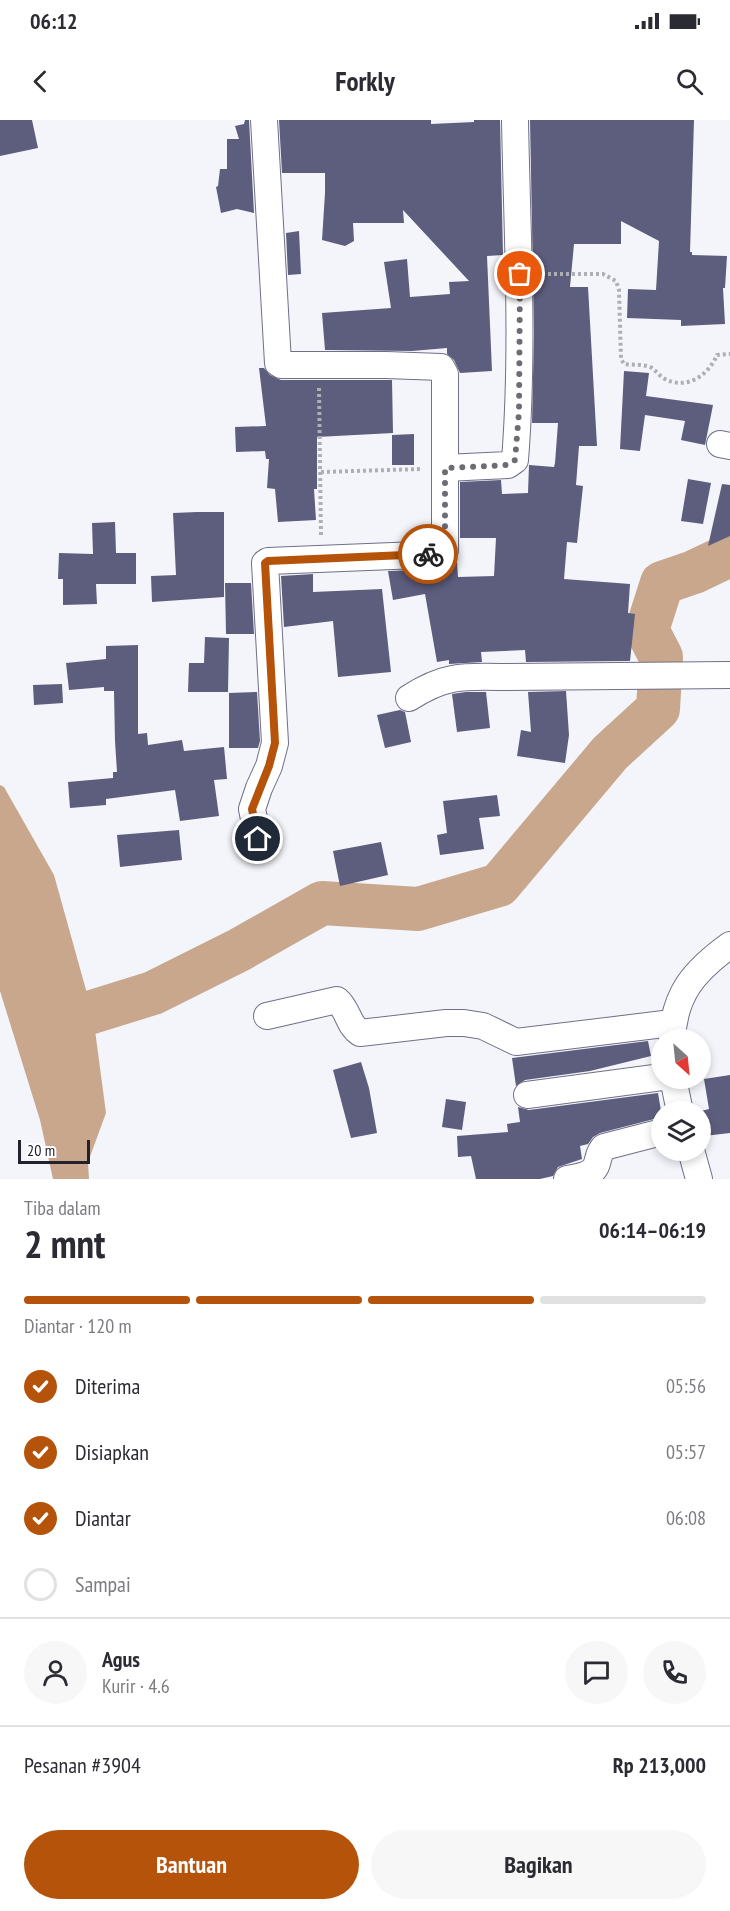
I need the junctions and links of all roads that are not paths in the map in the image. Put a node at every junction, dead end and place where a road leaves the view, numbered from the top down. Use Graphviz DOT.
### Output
graph roads {
  1 [pos="264,120"];
  2 [pos="515,120"];
  3 [pos="445,468"];
  4 [pos="730,675"];
  5 [pos="409,698"];
  6 [pos="258,839"];
  7 [pos="730,945"];
  8 [pos="267,1016"];
  9 [pos="672,1029"];
  10 [pos="651,1032"];
  11 [pos="651,1078"];
  12 [pos="527,1095"];
  13 [pos="651,1135"];
  14 [pos="694,1161"];
  15 [pos="567,1179"];
  16 [pos="699,1179"];
  1 -- 3 [label="street"];
  2 -- 3 [label="street"];
  3 -- 6 [label="street"];
  4 -- 5 [label="street"];
  7 -- 9 [label="street"];
  8 -- 10 [label="street"];
  11 -- 12 [label="street"];
  13 -- 15 [label="street"];
  14 -- 16 [label="street"];
}
